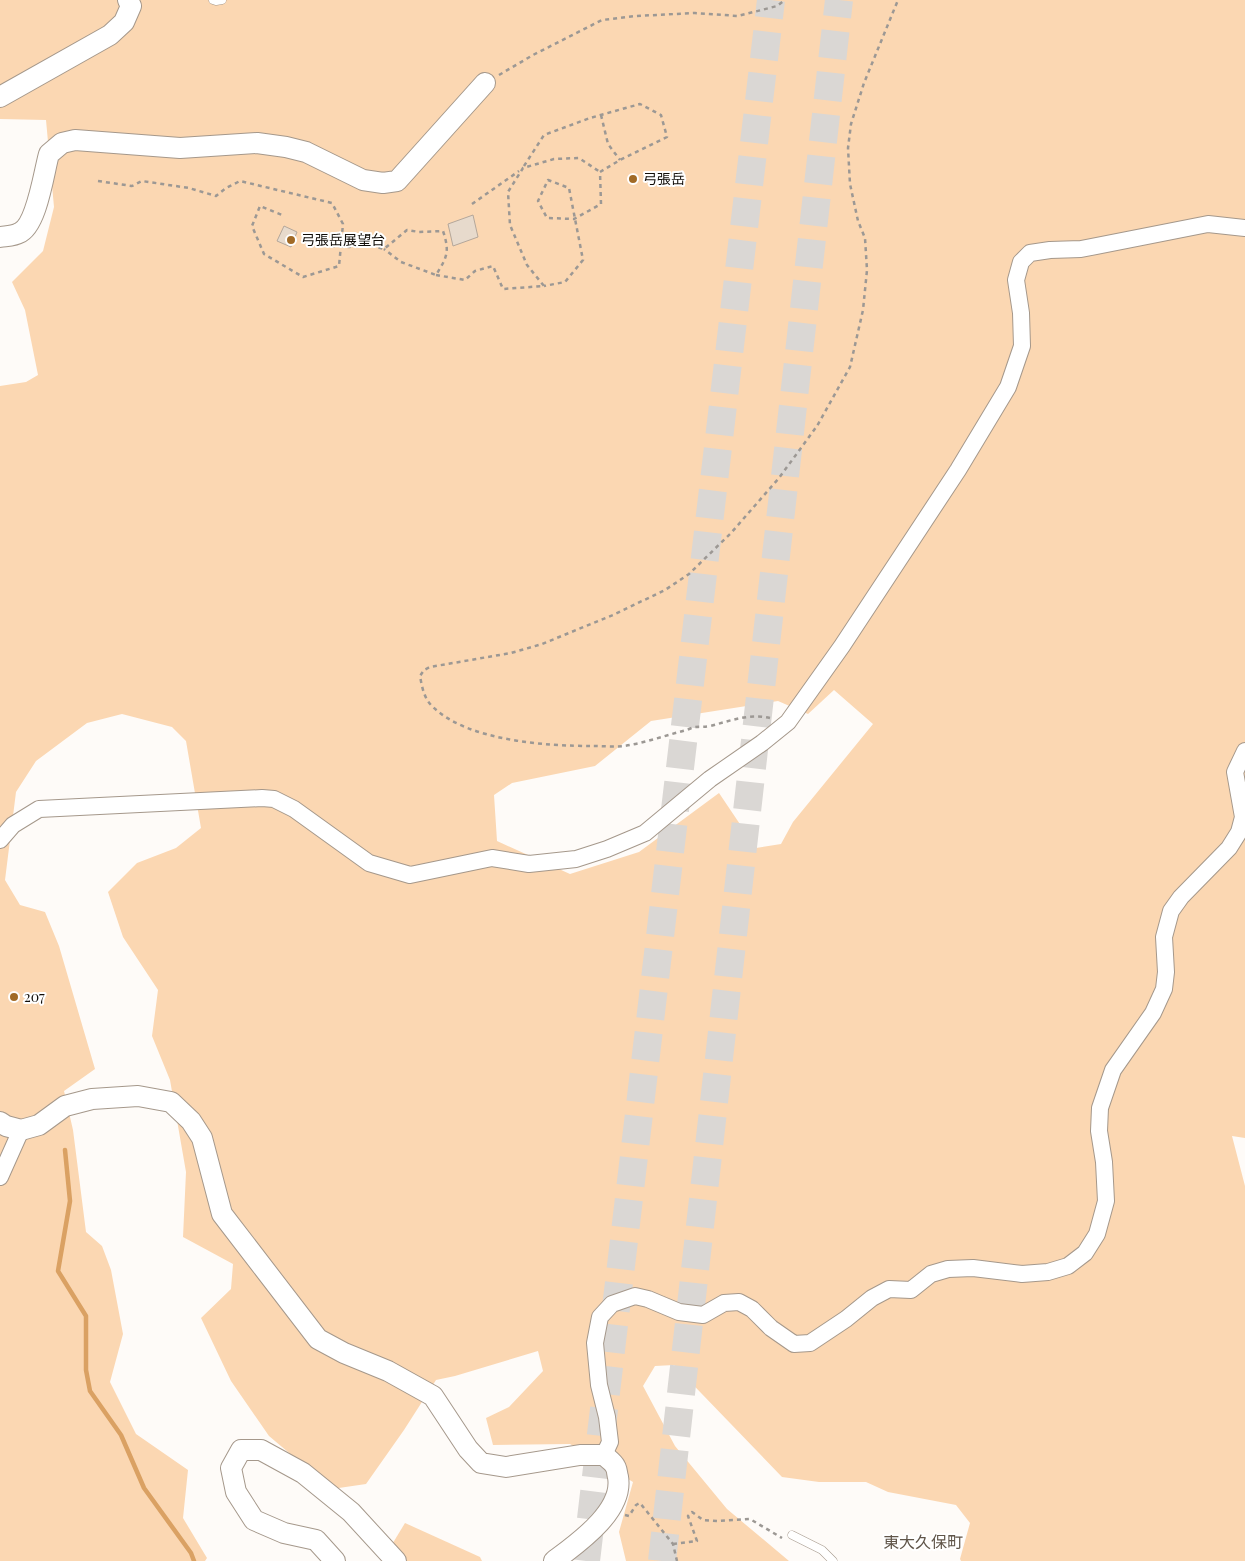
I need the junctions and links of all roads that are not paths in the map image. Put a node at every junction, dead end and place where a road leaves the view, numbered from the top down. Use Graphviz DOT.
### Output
graph roads {
  1 [pos="128,0"];
  2 [pos="213,0"];
  3 [pos="222,0"];
  4 [pos="485,83"];
  5 [pos="0,97"];
  6 [pos="1245,228"];
  7 [pos="0,237"];
  8 [pos="1245,751"];
  9 [pos="0,840"];
  10 [pos="0,1122"];
  11 [pos="21,1130"];
  12 [pos="0,1177"];
  13 [pos="604,1455"];
  14 [pos="792,1535"];
  15 [pos="335,1561"];
  16 [pos="396,1561"];
  17 [pos="554,1561"];
  18 [pos="833,1561"];
  1 -- 5 [label="street"];
  2 -- 3 [label="lane"];
  4 -- 7 [label="street"];
  6 -- 9 [label="street"];
  8 -- 13 [label="street"];
  10 -- 11 [label="street"];
  11 -- 12 [label="street"];
  11 -- 13 [label="street"];
  13 -- 17 [label="street"];
  14 -- 18 [label="lane"];
  15 -- 16 [label="street"];
}
